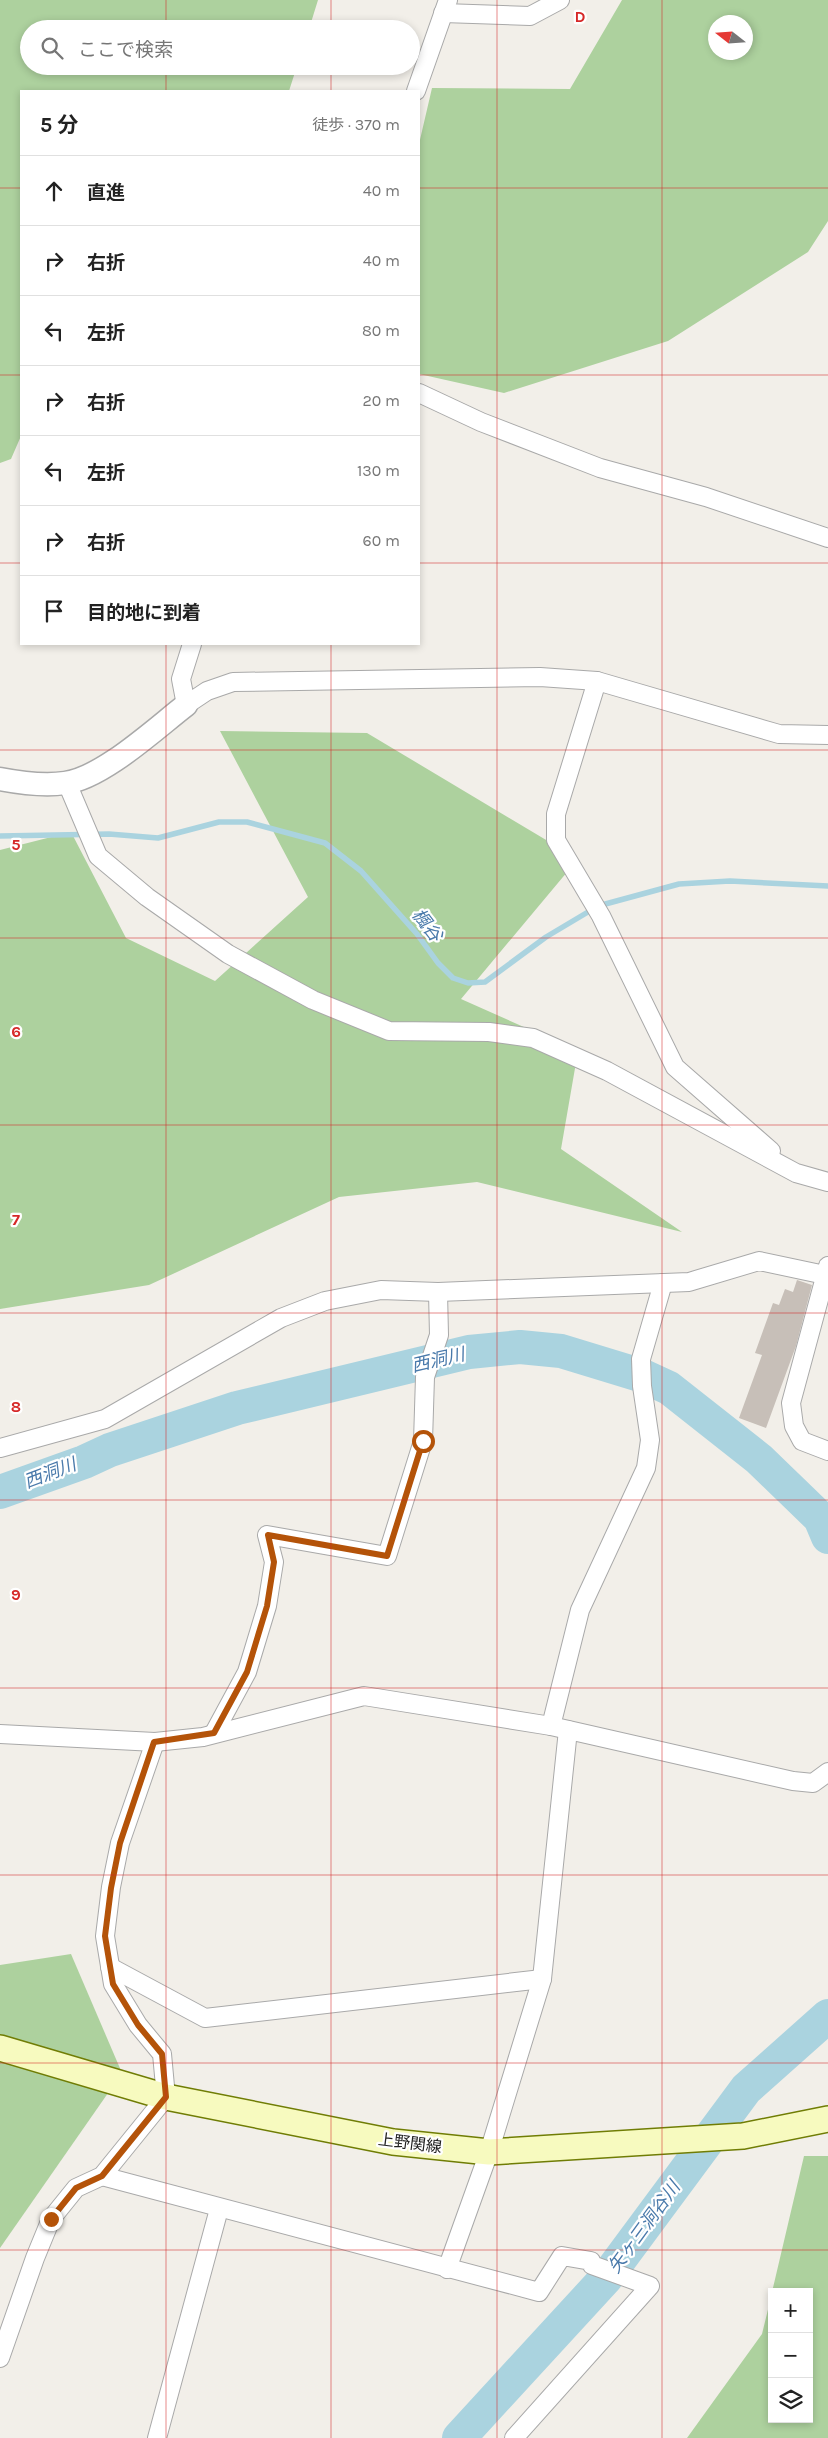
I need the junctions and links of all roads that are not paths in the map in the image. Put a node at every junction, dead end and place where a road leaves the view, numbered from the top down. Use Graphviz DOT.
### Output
graph roads {
  1 [pos="560,0"];
  2 [pos="446,7"];
  3 [pos="416,90"];
  4 [pos="420,393"];
  5 [pos="828,538"];
  6 [pos="192,645"];
  7 [pos="597,681"];
  8 [pos="186,704"];
  9 [pos="828,735"];
  10 [pos="0,779"];
  11 [pos="67,783"];
  12 [pos="796,1173"];
  13 [pos="828,1182"];
  14 [pos="826,1271"];
  15 [pos="663,1283"];
  16 [pos="438,1292"];
  17 [pos="0,1448"];
  18 [pos="828,1450"];
  19 [pos="560,1728"];
  20 [pos="214,1733"];
  21 [pos="0,1734"];
  22 [pos="154,1742"];
  23 [pos="828,1772"];
  24 [pos="110,1968"];
  25 [pos="542,1979"];
  26 [pos="0,2048"];
  27 [pos="166,2097"];
  28 [pos="828,2119"];
  29 [pos="489,2152"];
  30 [pos="102,2176"];
  31 [pos="219,2208"];
  32 [pos="447,2268"];
  33 [pos="0,2358"];
  34 [pos="157,2438"];
  35 [pos="514,2438"];
  1 -- 2 [label="street"];
  2 -- 3 [label="street"];
  4 -- 5 [label="street"];
  6 -- 8 [label="street"];
  7 -- 8 [label="street"];
  7 -- 9 [label="street"];
  7 -- 12 [label="street"];
  8 -- 11 [label="street"];
  10 -- 11 [label="street"];
  11 -- 12 [label="street"];
  12 -- 13 [label="street"];
  14 -- 15 [label="street"];
  14 -- 18 [label="street"];
  15 -- 16 [label="street"];
  15 -- 19 [label="street"];
  16 -- 17 [label="street"];
  16 -- 20 [label="street"];
  19 -- 20 [label="street"];
  19 -- 23 [label="street"];
  19 -- 25 [label="street"];
  20 -- 22 [label="street"];
  21 -- 22 [label="street"];
  22 -- 24 [label="street"];
  24 -- 25 [label="street"];
  24 -- 27 [label="street"];
  25 -- 29 [label="street"];
  26 -- 27 [label="main road, 上野関線"];
  27 -- 29 [label="main road, 上野関線"];
  27 -- 30 [label="street"];
  28 -- 29 [label="main road, 上野関線"];
  29 -- 32 [label="street"];
  30 -- 31 [label="street"];
  30 -- 33 [label="street"];
  31 -- 32 [label="street"];
  31 -- 34 [label="street"];
  32 -- 35 [label="street"];
}
